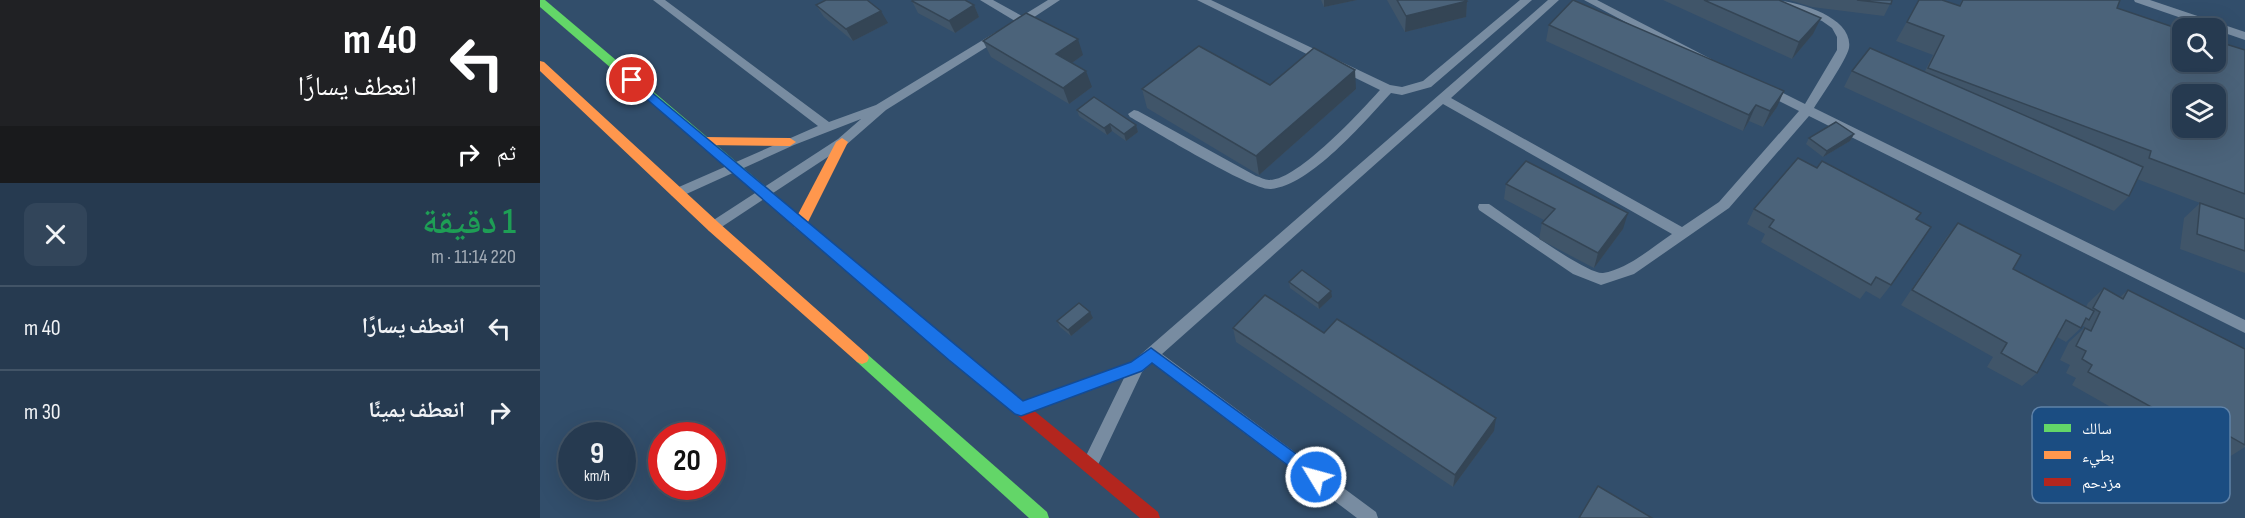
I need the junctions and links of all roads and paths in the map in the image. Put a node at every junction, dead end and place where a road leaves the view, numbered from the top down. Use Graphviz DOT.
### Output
graph roads {
  1 [pos="658,0"];
  2 [pos="986,0"];
  3 [pos="1055,0"];
  4 [pos="1202,0"];
  5 [pos="1527,0"];
  6 [pos="1554,0"];
  7 [pos="1589,0"];
  8 [pos="1776,0"];
  9 [pos="2139,0"];
  10 [pos="545,2"];
  11 [pos="1036,5"];
  12 [pos="1023,21"];
  13 [pos="2245,36"];
  14 [pos="1714,63"];
  15 [pos="540,64"];
  16 [pos="1755,84"];
  17 [pos="1388,89"];
  18 [pos="1442,98"];
  19 [pos="882,106"];
  20 [pos="1807,110"];
  21 [pos="1134,114"];
  22 [pos="828,127"];
  23 [pos="704,141"];
  24 [pos="789,141"];
  25 [pos="842,142"];
  26 [pos="733,167"];
  27 [pos="677,193"];
  28 [pos="766,194"];
  29 [pos="1484,207"];
  30 [pos="800,224"];
  31 [pos="714,227"];
  32 [pos="1683,234"];
  33 [pos="2245,327"];
  34 [pos="1151,354"];
  35 [pos="1137,367"];
  36 [pos="1021,409"];
  37 [pos="1089,466"];
  38 [pos="1041,518"];
  39 [pos="1152,518"];
  40 [pos="1370,518"];
  1 -- 22 [label="lane"];
  2 -- 12 [label="lane"];
  3 -- 11 [label="lane"];
  4 -- 17 [label="lane"];
  5 -- 17 [label="lane"];
  6 -- 18 [label="lane"];
  7 -- 14 [label="lane"];
  8 -- 20 [label="lane"];
  9 -- 13 [label="lane"];
  10 -- 23 [label="main road"];
  11 -- 12 [label="lane"];
  12 -- 19 [label="lane"];
  15 -- 27 [label="main road"];
  16 -- 20 [label="lane"];
  17 -- 21 [label="lane"];
  18 -- 32 [label="lane"];
  18 -- 34 [label="lane"];
  19 -- 22 [label="lane"];
  19 -- 25 [label="lane"];
  20 -- 32 [label="lane"];
  20 -- 33 [label="lane"];
  22 -- 24 [label="lane"];
  23 -- 24 [label="main road"];
  23 -- 26 [label="main road"];
  24 -- 26 [label="lane"];
  25 -- 28 [label="lane"];
  25 -- 30 [label="main road"];
  26 -- 27 [label="lane"];
  26 -- 28 [label="main road"];
  27 -- 31 [label="main road"];
  28 -- 30 [label="main road"];
  28 -- 31 [label="lane"];
  29 -- 32 [label="lane"];
  30 -- 36 [label="main road"];
  31 -- 38 [label="main road"];
  34 -- 35 [label="lane"];
  34 -- 40 [label="lane"];
  35 -- 36 [label="lane"];
  35 -- 37 [label="lane"];
  36 -- 37 [label="main road"];
  37 -- 39 [label="main road"];
}
